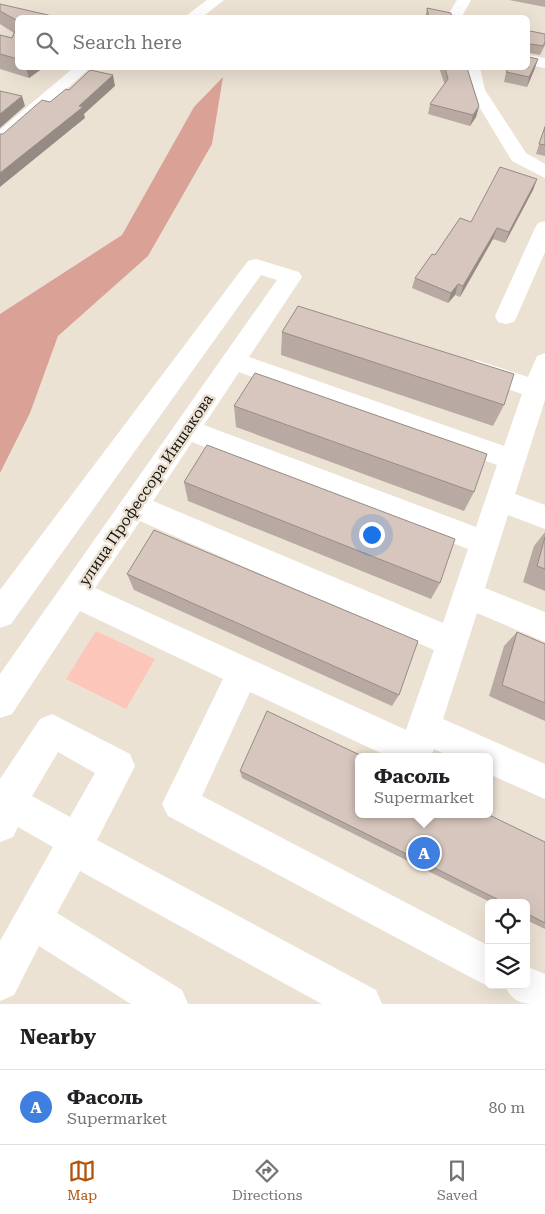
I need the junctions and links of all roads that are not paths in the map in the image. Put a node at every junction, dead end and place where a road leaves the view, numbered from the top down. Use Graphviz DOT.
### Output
graph roads {
  1 [pos="217,0"];
  2 [pos="464,0"];
  3 [pos="194,15"];
  4 [pos="455,15"];
  5 [pos="530,60"];
  6 [pos="545,63"];
  7 [pos="80,70"];
  8 [pos="472,70"];
  9 [pos="0,139"];
  10 [pos="545,172"];
  11 [pos="545,228"];
  12 [pos="506,316"];
  13 [pos="234,361"];
  14 [pos="452,361"];
  15 [pos="541,375"];
  16 [pos="536,419"];
  17 [pos="187,429"];
  18 [pos="512,460"];
  19 [pos="499,500"];
  20 [pos="134,506"];
  21 [pos="545,517"];
  22 [pos="485,543"];
  23 [pos="75,594"];
  24 [pos="468,595"];
  25 [pos="0,614"];
  26 [pos="545,627"];
  27 [pos="452,642"];
  28 [pos="243,672"];
  29 [pos="0,702"];
  30 [pos="424,727"];
  31 [pos="480,753"];
  32 [pos="493,759"];
  33 [pos="545,782"];
  34 [pos="5,807"];
  35 [pos="75,844"];
  36 [pos="32,920"];
  37 [pos="485,965"];
  38 [pos="0,981"];
  39 [pos="530,988"];
  40 [pos="545,996"];
  41 [pos="168,1004"];
  42 [pos="362,1004"];
  1 -- 3 [label="street"];
  2 -- 4 [label="street"];
  5 -- 6 [label="street"];
  7 -- 9 [label="street"];
  8 -- 10 [label="street"];
  11 -- 12 [label="street"];
  13 -- 17 [label="street, улица Профессора Иншакова"];
  13 -- 18 [label="street"];
  13 -- 25 [label="street, улица Профессора Иншакова"];
  14 -- 15 [label="street"];
  15 -- 16 [label="street"];
  16 -- 18 [label="street"];
  17 -- 20 [label="street, улица Профессора Иншакова"];
  17 -- 22 [label="street"];
  18 -- 19 [label="street"];
  19 -- 21 [label="street"];
  19 -- 22 [label="street"];
  20 -- 23 [label="street, улица Профессора Иншакова"];
  20 -- 27 [label="street"];
  22 -- 24 [label="street"];
  23 -- 28 [label="street"];
  23 -- 29 [label="street, улица Профессора Иншакова"];
  24 -- 26 [label="street"];
  24 -- 27 [label="street"];
  27 -- 30 [label="street"];
  28 -- 30 [label="street"];
  28 -- 37 [label="street"];
  30 -- 31 [label="street"];
  32 -- 33 [label="street"];
  34 -- 35 [label="street"];
  34 -- 35 [label="street"];
  35 -- 36 [label="street"];
  35 -- 42 [label="street"];
  36 -- 38 [label="street"];
  36 -- 41 [label="street"];
  39 -- 40 [label="street"];
}
